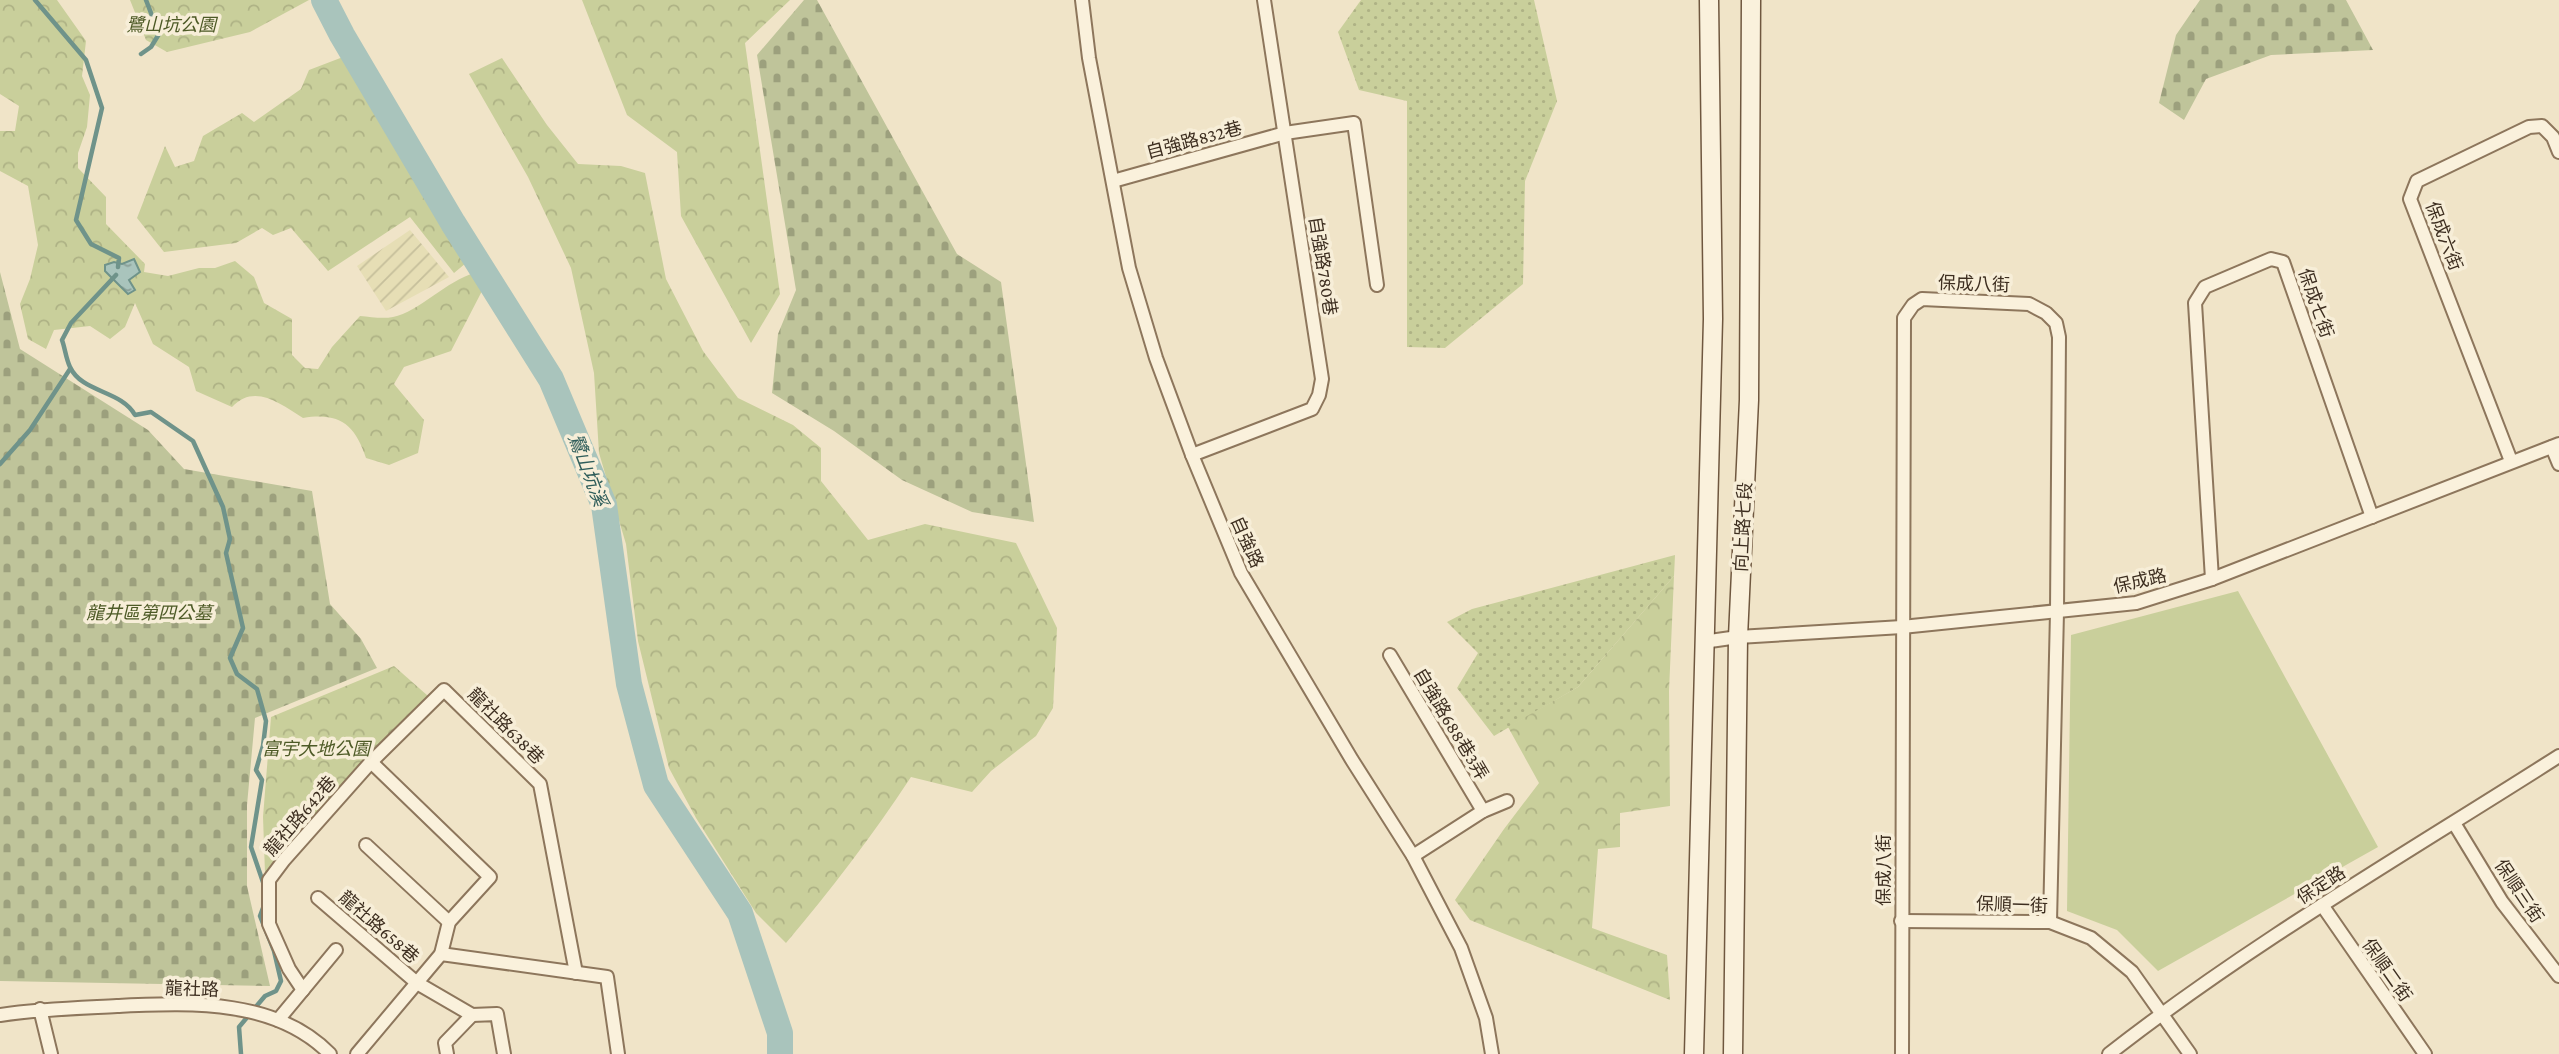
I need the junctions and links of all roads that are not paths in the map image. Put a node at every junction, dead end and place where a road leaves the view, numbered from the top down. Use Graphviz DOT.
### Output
graph roads {
  1 [pos="1082,0"];
  2 [pos="1264,0"];
  3 [pos="1709,0"];
  4 [pos="1751,0"];
  5 [pos="1285,133"];
  6 [pos="2559,152"];
  7 [pos="1113,181"];
  8 [pos="1377,285"];
  9 [pos="2556,445"];
  10 [pos="1192,455"];
  11 [pos="2511,461"];
  12 [pos="2559,464"];
  13 [pos="2372,517"];
  14 [pos="2212,579"];
  15 [pos="2057,612"];
  16 [pos="1902,627"];
  17 [pos="1738,637"];
  18 [pos="1703,642"];
  19 [pos="1390,655"];
  20 [pos="2559,756"];
  21 [pos="371,762"];
  22 [pos="1507,801"];
  23 [pos="1483,811"];
  24 [pos="2454,823"];
  25 [pos="366,845"];
  26 [pos="1413,856"];
  27 [pos="318,898"];
  28 [pos="2322,905"];
  29 [pos="1901,921"];
  30 [pos="449,922"];
  31 [pos="2050,922"];
  32 [pos="336,950"];
  33 [pos="441,954"];
  34 [pos="576,973"];
  35 [pos="2559,976"];
  36 [pos="417,983"];
  37 [pos="303,990"];
  38 [pos="40,1009"];
  39 [pos="2161,1013"];
  40 [pos="0,1014"];
  41 [pos="472,1015"];
  42 [pos="278,1020"];
  43 [pos="51,1054"];
  44 [pos="330,1054"];
  45 [pos="357,1054"];
  46 [pos="447,1054"];
  47 [pos="504,1054"];
  48 [pos="618,1054"];
  49 [pos="1492,1054"];
  50 [pos="1694,1054"];
  51 [pos="1733,1054"];
  52 [pos="1902,1054"];
  53 [pos="2109,1054"];
  54 [pos="2190,1054"];
  55 [pos="2425,1054"];
  1 -- 7 [label="street, 自強路"];
  2 -- 5 [label="street, 自強路780巷"];
  3 -- 18 [label="main road, 向上路七段"];
  4 -- 17 [label="main road, 向上路七段"];
  5 -- 7 [label="street, 自強路832巷"];
  5 -- 8 [label="street, 自強路832巷"];
  5 -- 10 [label="street, 自強路780巷"];
  6 -- 11 [label="street, 保成六街"];
  7 -- 10 [label="street, 自強路"];
  9 -- 11 [label="street, 保成路"];
  9 -- 12 [label="street"];
  10 -- 26 [label="street, 自強路"];
  11 -- 13 [label="street, 保成路"];
  13 -- 14 [label="street, 保成路"];
  13 -- 14 [label="street, 保成七街"];
  14 -- 15 [label="street, 保成路"];
  15 -- 16 [label="street, 保成路"];
  15 -- 16 [label="street, 保成八街"];
  15 -- 31 [label="street, 保成八街"];
  16 -- 17 [label="street, 保成路"];
  16 -- 29 [label="street, 保成八街"];
  17 -- 18 [label="street, 保成路"];
  17 -- 51 [label="main road, 向上路七段"];
  18 -- 50 [label="main road, 向上路七段"];
  19 -- 23 [label="street, 自強路688巷3弄"];
  20 -- 24 [label="street, 保定路"];
  21 -- 30 [label="street"];
  21 -- 34 [label="street, 龍社路638巷"];
  21 -- 37 [label="street, 龍社路642巷"];
  22 -- 23 [label="street"];
  23 -- 26 [label="street"];
  24 -- 28 [label="street, 保定路"];
  24 -- 35 [label="street, 保順三街"];
  25 -- 30 [label="street"];
  26 -- 49 [label="street, 自強路"];
  27 -- 36 [label="street, 龍社路658巷"];
  28 -- 39 [label="street, 保定路"];
  28 -- 55 [label="street, 保順二街"];
  29 -- 31 [label="street, 保順一街"];
  29 -- 52 [label="street, 保成八街"];
  30 -- 33 [label="street"];
  31 -- 39 [label="street, 保順一街"];
  32 -- 37 [label="street"];
  33 -- 34 [label="street"];
  33 -- 36 [label="street"];
  34 -- 48 [label="street"];
  36 -- 41 [label="street"];
  36 -- 45 [label="street"];
  37 -- 42 [label="street"];
  38 -- 40 [label="street, 龍社路"];
  38 -- 42 [label="street, 龍社路"];
  38 -- 43 [label="street"];
  39 -- 53 [label="street, 保定路"];
  39 -- 54 [label="street, 保順一街"];
  41 -- 46 [label="street"];
  41 -- 47 [label="street"];
  42 -- 44 [label="street, 龍社路"];
}
